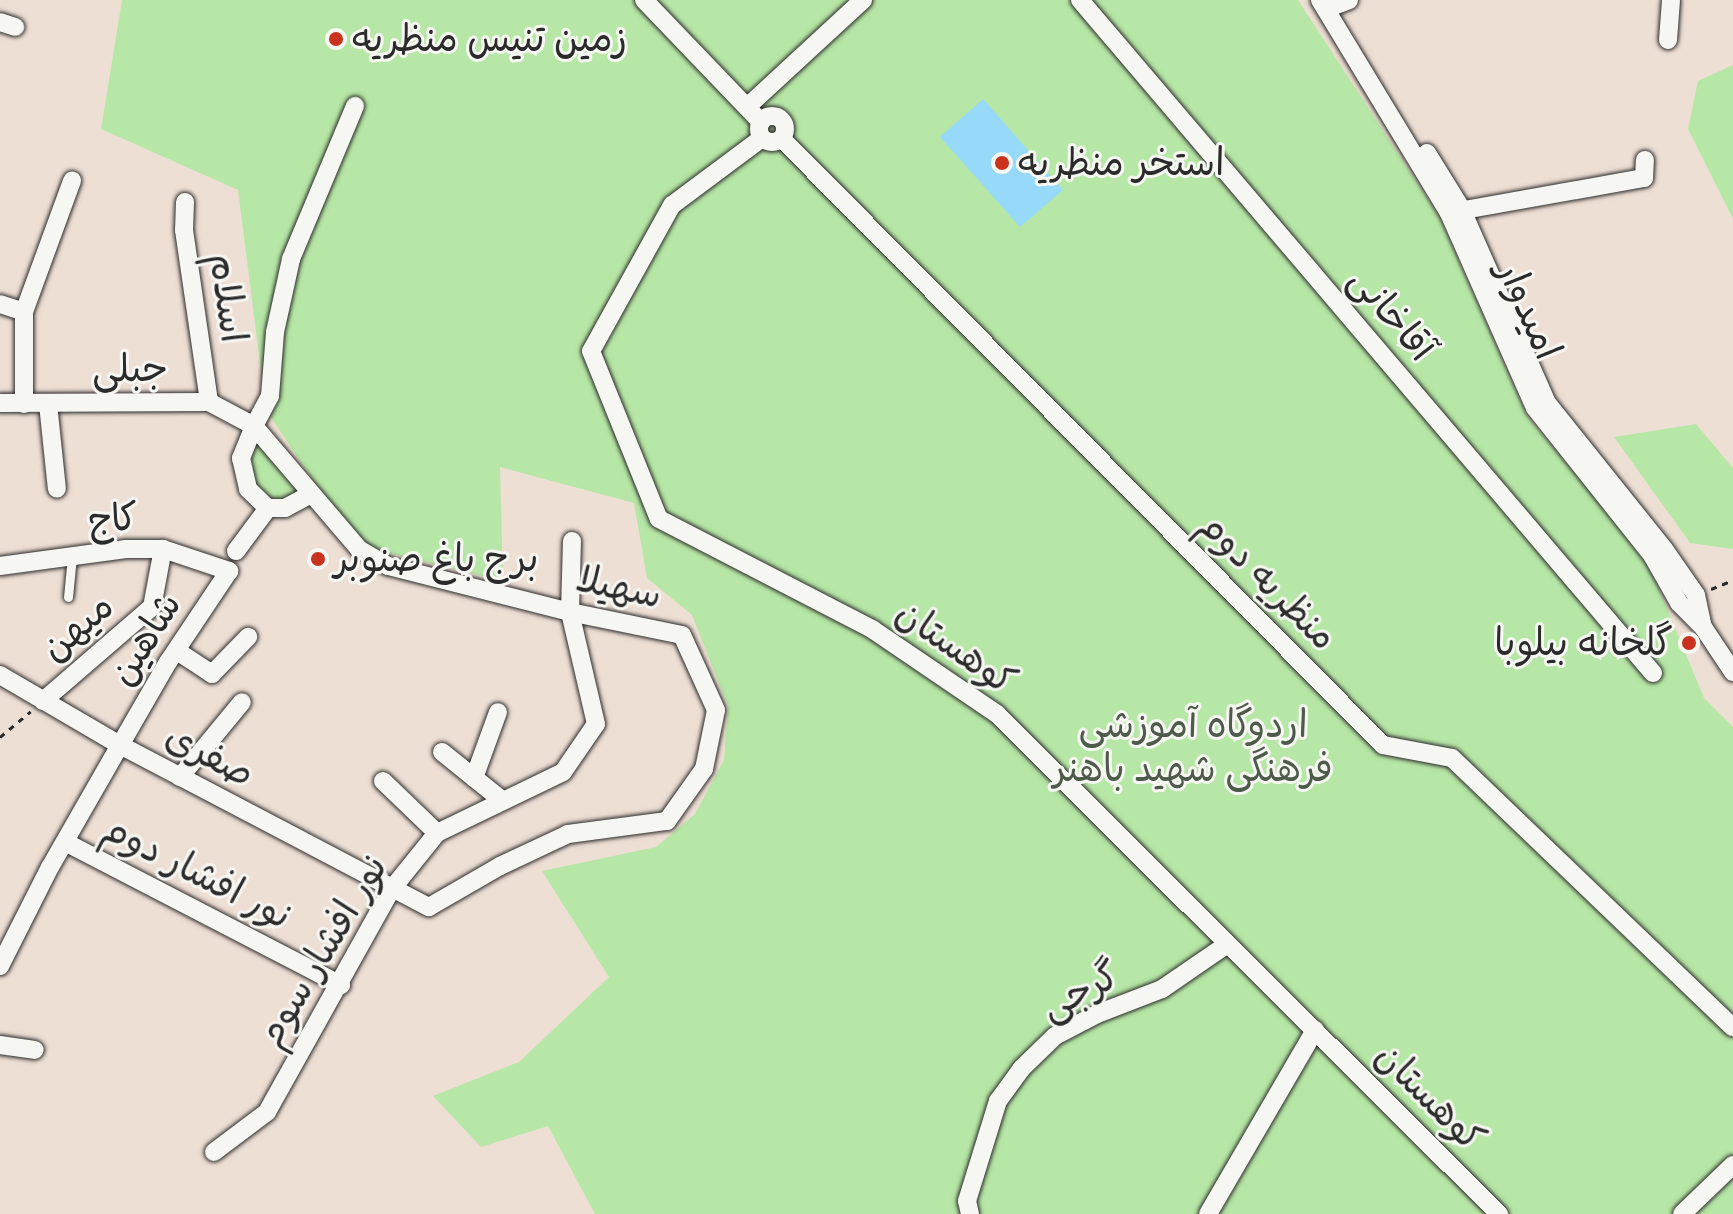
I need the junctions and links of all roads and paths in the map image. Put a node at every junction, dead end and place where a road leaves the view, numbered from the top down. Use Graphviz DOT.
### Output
graph roads {
  1 [pos="644,0"];
  2 [pos="863,0"];
  3 [pos="1080,0"];
  4 [pos="1671,0"];
  5 [pos="1335,1"];
  6 [pos="1668,40"];
  7 [pos="355,106"];
  8 [pos="747,107"];
  9 [pos="762,130"];
  10 [pos="1645,160"];
  11 [pos="72,181"];
  12 [pos="185,202"];
  13 [pos="1455,211"];
  14 [pos="0,304"];
  15 [pos="24,312"];
  16 [pos="209,402"];
  17 [pos="0,403"];
  18 [pos="24,404"];
  19 [pos="48,404"];
  20 [pos="254,426"];
  21 [pos="1564,438"];
  22 [pos="57,489"];
  23 [pos="311,494"];
  24 [pos="268,508"];
  25 [pos="572,541"];
  26 [pos="163,549"];
  27 [pos="236,551"];
  28 [pos="72,556"];
  29 [pos="0,566"];
  30 [pos="229,571"];
  31 [pos="1733,580"];
  32 [pos="1696,595"];
  33 [pos="68,597"];
  34 [pos="570,612"];
  35 [pos="1703,627"];
  36 [pos="248,637"];
  37 [pos="177,651"];
  38 [pos="1733,672"];
  39 [pos="1653,673"];
  40 [pos="0,675"];
  41 [pos="43,701"];
  42 [pos="242,702"];
  43 [pos="498,712"];
  44 [pos="0,737"];
  45 [pos="120,745"];
  46 [pos="442,752"];
  47 [pos="180,777"];
  48 [pos="474,778"];
  49 [pos="383,781"];
  50 [pos="503,801"];
  51 [pos="437,833"];
  52 [pos="65,842"];
  53 [pos="391,890"];
  54 [pos="1226,945"];
  55 [pos="0,966"];
  56 [pos="341,985"];
  57 [pos="1733,1027"];
  58 [pos="1315,1030"];
  59 [pos="0,1045"];
  60 [pos="35,1050"];
  61 [pos="214,1152"];
  62 [pos="1733,1165"];
  63 [pos="970,1214"];
  64 [pos="1208,1214"];
  65 [pos="1499,1214"];
  66 [pos="1682,1214"];
  1 -- 8 [label="street"];
  2 -- 8 [label="street"];
  3 -- 39 [label="street, آقاخانی"];
  4 -- 6 [label="street"];
  5 -- 13 [label="street, امیدوار"];
  7 -- 20 [label="street"];
  8 -- 9 [label="street"];
  9 -- 54 [label="street, کوهستان"];
  9 -- 57 [label="street, منظریه دوم"];
  10 -- 13 [label="street"];
  11 -- 15 [label="street"];
  12 -- 16 [label="street, اسلام"];
  13 -- 21 [label="street, امیدوار"];
  14 -- 15 [label="street"];
  15 -- 18 [label="street"];
  16 -- 19 [label="street, جبلی"];
  16 -- 20 [label="street, جبلی"];
  17 -- 18 [label="street, جبلی"];
  18 -- 19 [label="street, جبلی"];
  19 -- 22 [label="street"];
  20 -- 23 [label="street, سهیلا"];
  20 -- 24 [label="street"];
  21 -- 32 [label="street, امیدوار"];
  21 -- 35 [label="street, امیدوار"];
  23 -- 24 [label="street"];
  23 -- 34 [label="street, سهیلا"];
  24 -- 27 [label="street"];
  25 -- 34 [label="street, نور افشار سوم"];
  26 -- 28 [label="street, کاج"];
  26 -- 30 [label="street, کاج"];
  26 -- 41 [label="street, میهن"];
  28 -- 29 [label="street, کاج"];
  28 -- 33 [label="lane"];
  30 -- 37 [label="street, شاهین"];
  31 -- 32 [label="path"];
  32 -- 35 [label="street, امیدوار"];
  34 -- 50 [label="street, نور افشار سوم"];
  34 -- 53 [label="street, سهیلا"];
  35 -- 38 [label="street, امیدوار"];
  36 -- 37 [label="street"];
  37 -- 45 [label="street, شاهین"];
  40 -- 41 [label="street, صفری"];
  41 -- 44 [label="path, میهن"];
  41 -- 45 [label="street, صفری"];
  42 -- 47 [label="street"];
  43 -- 48 [label="street"];
  45 -- 47 [label="street, صفری"];
  45 -- 52 [label="street, شاهین"];
  46 -- 48 [label="street"];
  47 -- 53 [label="street, صفری"];
  48 -- 50 [label="street"];
  49 -- 51 [label="street"];
  50 -- 51 [label="street, نور افشار سوم"];
  51 -- 53 [label="street, نور افشار سوم"];
  52 -- 55 [label="street, شاهین"];
  52 -- 56 [label="street, نور افشار دوم"];
  53 -- 56 [label="street, نور افشار سوم"];
  54 -- 58 [label="street, کوهستان"];
  54 -- 63 [label="street, گرجی"];
  56 -- 61 [label="street, نور افشار سوم"];
  58 -- 64 [label="street"];
  58 -- 65 [label="street, کوهستان"];
  59 -- 60 [label="street"];
  62 -- 66 [label="street"];
}
